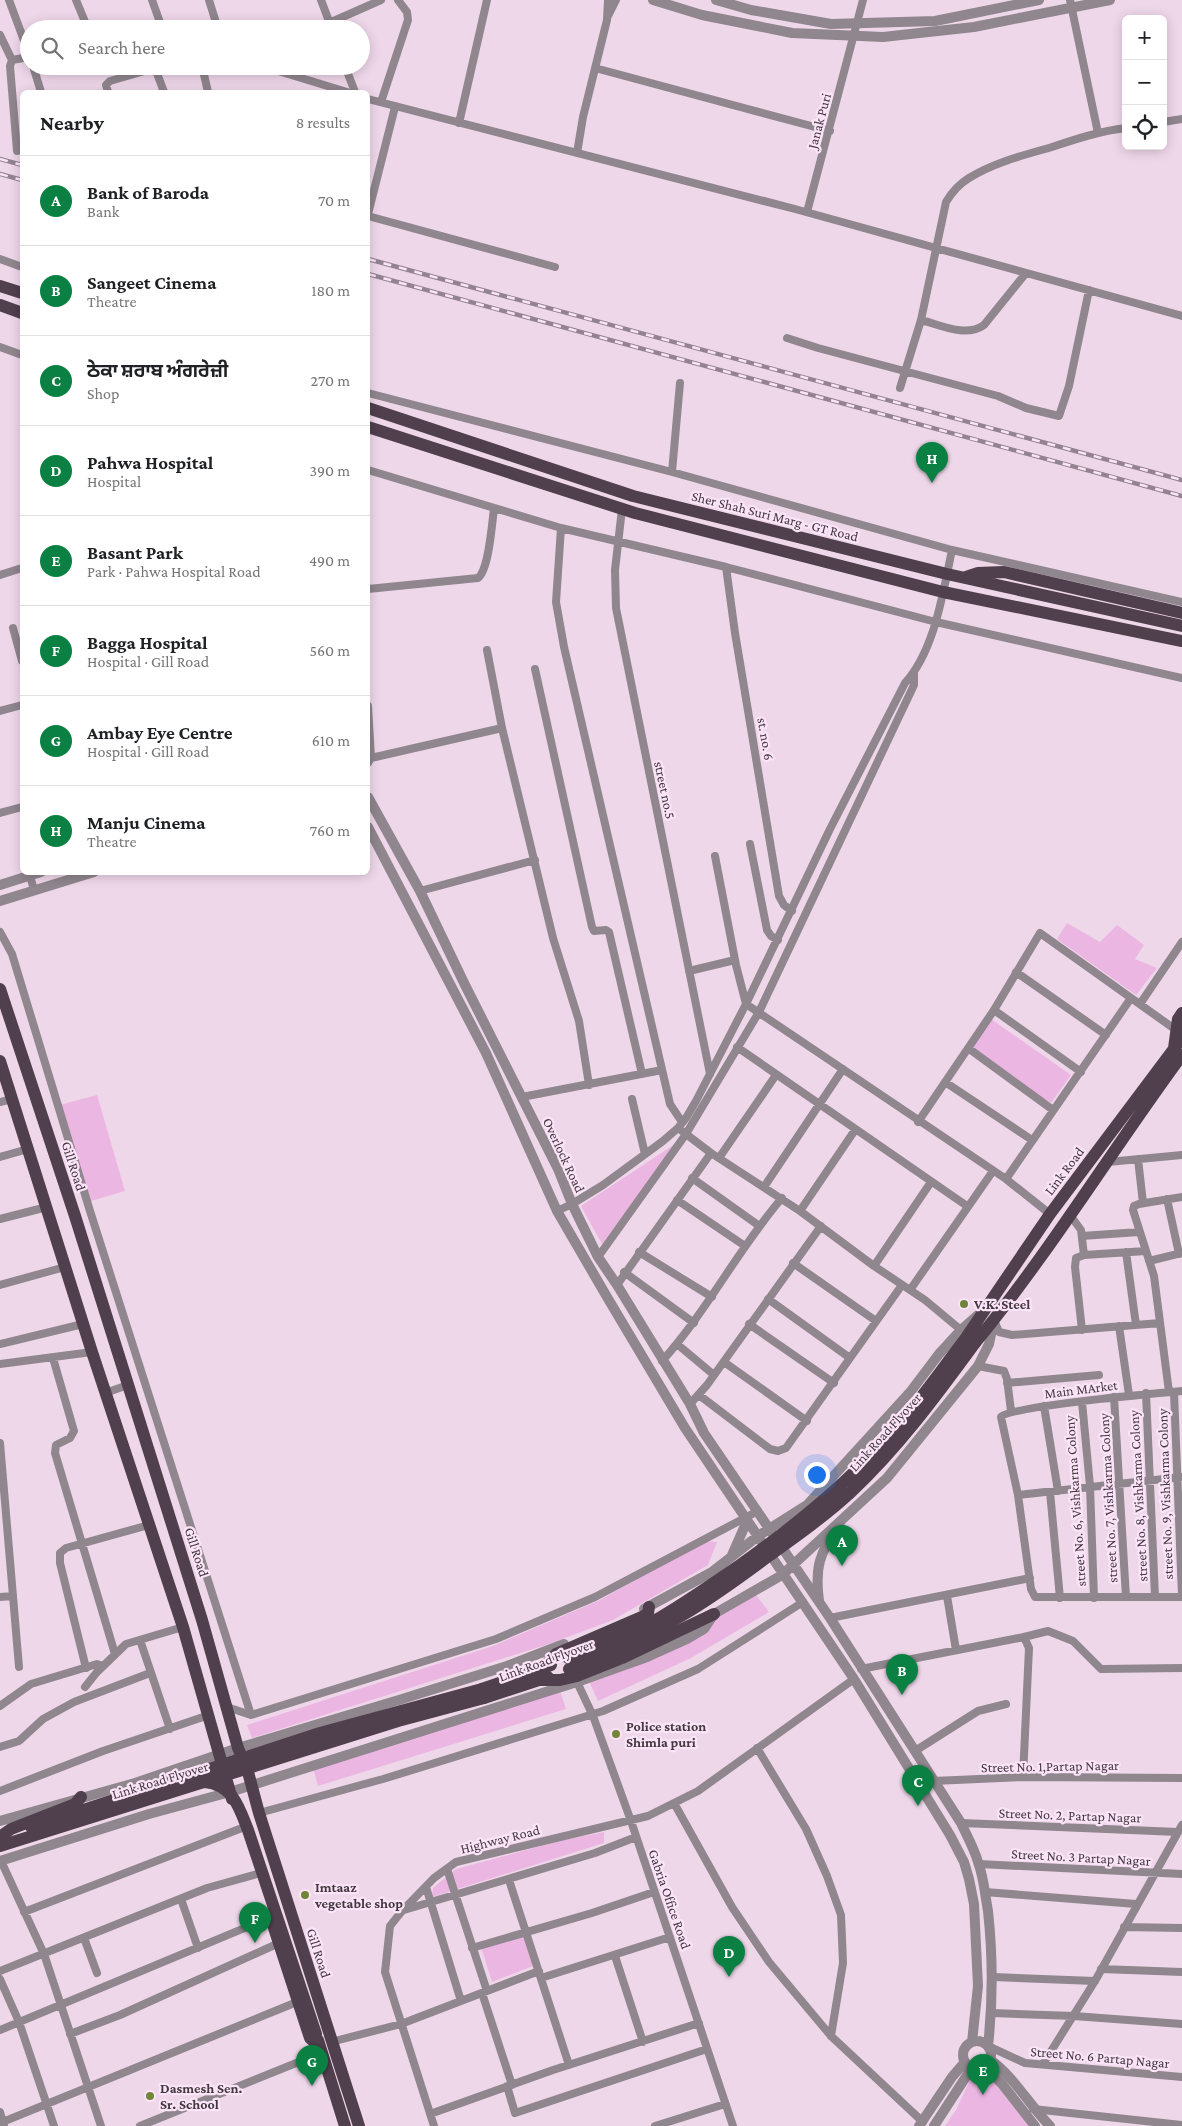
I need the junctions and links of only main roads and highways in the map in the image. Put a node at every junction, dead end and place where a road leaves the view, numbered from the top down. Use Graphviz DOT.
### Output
graph roads {
  1 [pos="0,286"];
  2 [pos="20,292"];
  3 [pos="0,305"];
  4 [pos="20,312"];
  5 [pos="370,409"];
  6 [pos="370,428"];
  7 [pos="963,578"];
  8 [pos="1182,613"];
  9 [pos="1182,626"];
  10 [pos="1182,641"];
  11 [pos="0,989"];
  12 [pos="1182,1013"];
  13 [pos="1179,1034"];
  14 [pos="1179,1056"];
  15 [pos="0,1062"];
  16 [pos="6,1100"];
  17 [pos="982,1311"];
  18 [pos="966,1338"];
  19 [pos="647,1611"];
  20 [pos="714,1614"];
  21 [pos="542,1674"];
  22 [pos="204,1782"];
  23 [pos="81,1797"];
  24 [pos="0,1837"];
  25 [pos="0,1846"];
  26 [pos="322,2044"];
  27 [pos="345,2126"];
  28 [pos="359,2126"];
  1 -- 2 [label="main road"];
  3 -- 4 [label="main road"];
  5 -- 7 [label="main road, Sher Shah Suri Marg - GT Road"];
  6 -- 10 [label="main road"];
  7 -- 8 [label="main road"];
  7 -- 9 [label="main road, Sher Shah Suri Marg - GT Road"];
  11 -- 26 [label="main road, Gill Road"];
  12 -- 13 [label="main road"];
  13 -- 14 [label="main road"];
  14 -- 17 [label="main road, Link Road"];
  14 -- 18 [label="main road, Link Road Flyover"];
  15 -- 16 [label="main road, Gill Road"];
  16 -- 26 [label="main road, Gill Road"];
  17 -- 18 [label="main road, Link Road Flyover"];
  18 -- 21 [label="main road, Link Road Flyover, bridge"];
  19 -- 21 [label="main road"];
  20 -- 21 [label="main road"];
  21 -- 22 [label="main road, Link Road Flyover, bridge"];
  21 -- 24 [label="main road, Link Road Flyover, bridge"];
  22 -- 25 [label="main road, Link Road Flyover, bridge"];
  22 -- 26 [label="main road, bridge"];
  23 -- 24 [label="main road"];
  26 -- 27 [label="main road, Gill Road"];
  26 -- 28 [label="main road, Gill Road"];
}
